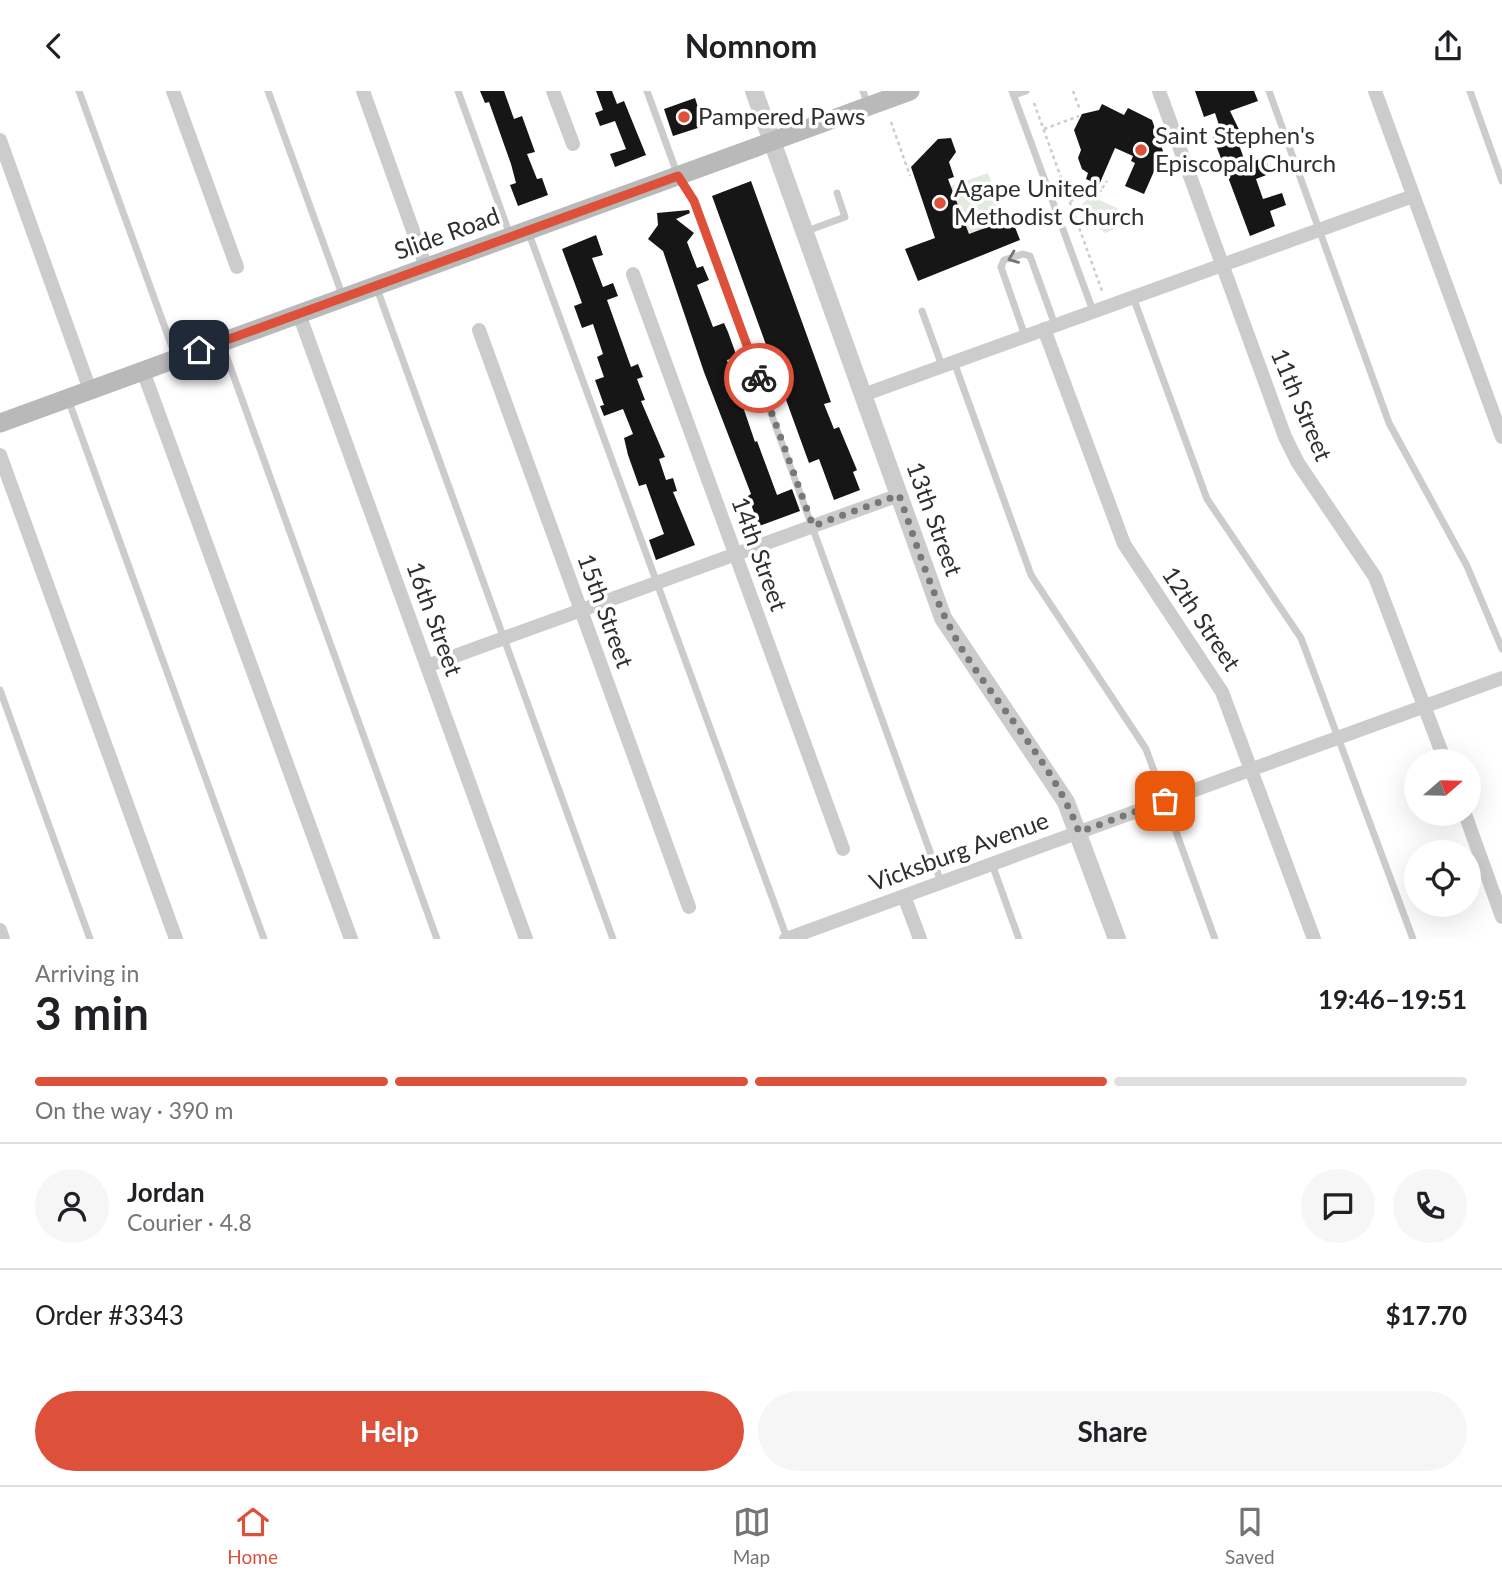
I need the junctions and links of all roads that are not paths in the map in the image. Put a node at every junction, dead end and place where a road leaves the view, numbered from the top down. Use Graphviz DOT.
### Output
graph roads {
  1 [pos="79,91"];
  2 [pos="173,91"];
  3 [pos="268,91"];
  4 [pos="363,91"];
  5 [pos="458,91"];
  6 [pos="553,91"];
  7 [pos="647,91"];
  8 [pos="754,91"];
  9 [pos="910,91"];
  10 [pos="1026,91"];
  11 [pos="1159,91"];
  12 [pos="1269,91"];
  13 [pos="1375,91"];
  14 [pos="1470,91"];
  15 [pos="1013,93"];
  16 [pos="866,99"];
  17 [pos="0,140"];
  18 [pos="771,142"];
  19 [pos="573,144"];
  20 [pos="678,176"];
  21 [pos="1502,180"];
  22 [pos="837,193"];
  23 [pos="1413,196"];
  24 [pos="845,216"];
  25 [pos="849,227"];
  26 [pos="1317,230"];
  27 [pos="804,232"];
  28 [pos="519,234"];
  29 [pos="1222,264"];
  30 [pos="237,267"];
  31 [pos="426,267"];
  32 [pos="633,274"];
  33 [pos="376,286"];
  34 [pos="343,297"];
  35 [pos="1133,297"];
  36 [pos="922,311"];
  37 [pos="1093,311"];
  38 [pos="299,314"];
  39 [pos="1049,327"];
  40 [pos="479,330"];
  41 [pos="1025,336"];
  42 [pos="222,342"];
  43 [pos="177,359"];
  44 [pos="948,364"];
  45 [pos="143,371"];
  46 [pos="90,390"];
  47 [pos="863,395"];
  48 [pos="67,398"];
  49 [pos="1,421"];
  50 [pos="1502,437"];
  51 [pos="0,456"];
  52 [pos="899,495"];
  53 [pos="813,526"];
  54 [pos="734,553"];
  55 [pos="656,582"];
  56 [pos="580,610"];
  57 [pos="505,637"];
  58 [pos="1502,649"];
  59 [pos="427,666"];
  60 [pos="1502,678"];
  61 [pos="0,690"];
  62 [pos="1425,706"];
  63 [pos="1339,737"];
  64 [pos="1441,749"];
  65 [pos="1252,769"];
  66 [pos="1165,801"];
  67 [pos="1469,826"];
  68 [pos="1079,832"];
  69 [pos="843,849"];
  70 [pos="992,864"];
  71 [pos="941,882"];
  72 [pos="904,896"];
  73 [pos="689,907"];
  74 [pos="1502,917"];
  75 [pos="0,930"];
  76 [pos="819,933"];
  77 [pos="3,939"];
  78 [pos="90,939"];
  79 [pos="176,939"];
  80 [pos="264,939"];
  81 [pos="351,939"];
  82 [pos="437,939"];
  83 [pos="526,939"];
  84 [pos="613,939"];
  85 [pos="787,939"];
  86 [pos="920,939"];
  87 [pos="1019,939"];
  88 [pos="1117,939"];
  89 [pos="1215,939"];
  90 [pos="1314,939"];
  91 [pos="1413,939"];
  1 -- 43 [label="lane"];
  2 -- 30 [label="street"];
  3 -- 34 [label="lane"];
  4 -- 31 [label="street"];
  5 -- 28 [label="lane"];
  6 -- 19 [label="street"];
  7 -- 20 [label="lane"];
  8 -- 18 [label="street, 13th Street"];
  9 -- 16 [label="main road, Slide Road"];
  10 -- 15 [label="lane"];
  11 -- 29 [label="street, 11th Street"];
  12 -- 26 [label="lane"];
  13 -- 23 [label="street"];
  14 -- 21 [label="lane"];
  15 -- 37 [label="lane"];
  16 -- 18 [label="main road, Slide Road"];
  17 -- 46 [label="street"];
  18 -- 20 [label="main road, Slide Road"];
  18 -- 27 [label="street, 13th Street"];
  20 -- 28 [label="main road, Slide Road"];
  20 -- 53 [label="lane"];
  22 -- 24 [label="lane"];
  23 -- 26 [label="street"];
  23 -- 50 [label="street"];
  24 -- 25 [label="lane"];
  24 -- 27 [label="lane"];
  26 -- 29 [label="street"];
  26 -- 58 [label="lane"];
  27 -- 47 [label="street, 13th Street"];
  28 -- 31 [label="main road, Slide Road"];
  28 -- 55 [label="lane"];
  29 -- 35 [label="street"];
  29 -- 62 [label="street, 11th Street"];
  31 -- 33 [label="main road, Slide Road"];
  32 -- 54 [label="street, 14th Street"];
  33 -- 34 [label="main road, Slide Road"];
  33 -- 57 [label="lane"];
  34 -- 38 [label="main road, Slide Road"];
  35 -- 37 [label="street"];
  35 -- 63 [label="lane"];
  36 -- 44 [label="lane"];
  37 -- 39 [label="street"];
  38 -- 42 [label="main road, Slide Road"];
  38 -- 59 [label="street, 16th Street"];
  39 -- 41 [label="street"];
  39 -- 41 [label="lane, one-way"];
  39 -- 65 [label="street, 12th Street"];
  40 -- 56 [label="street, 15th Street"];
  41 -- 44 [label="street"];
  42 -- 43 [label="main road, Slide Road"];
  42 -- 82 [label="lane"];
  43 -- 45 [label="main road, Slide Road"];
  44 -- 47 [label="street"];
  44 -- 66 [label="lane"];
  45 -- 46 [label="main road, Slide Road"];
  45 -- 81 [label="street"];
  46 -- 48 [label="main road, Slide Road"];
  47 -- 52 [label="street, 13th Street"];
  48 -- 49 [label="main road, Slide Road"];
  48 -- 80 [label="lane"];
  51 -- 79 [label="street"];
  52 -- 53 [label="street"];
  52 -- 68 [label="street, 13th Street"];
  53 -- 54 [label="street"];
  53 -- 71 [label="lane"];
  54 -- 55 [label="street"];
  54 -- 69 [label="street, 14th Street"];
  55 -- 56 [label="street"];
  55 -- 85 [label="lane"];
  56 -- 57 [label="street"];
  56 -- 73 [label="street, 15th Street"];
  57 -- 59 [label="street"];
  57 -- 84 [label="lane"];
  59 -- 83 [label="street, 16th Street"];
  60 -- 62 [label="street, Vicksburg Avenue"];
  61 -- 78 [label="lane"];
  62 -- 63 [label="street, Vicksburg Avenue"];
  62 -- 64 [label="street, 11th Street"];
  63 -- 65 [label="street, Vicksburg Avenue"];
  63 -- 91 [label="lane"];
  65 -- 66 [label="street, Vicksburg Avenue"];
  65 -- 90 [label="street, 12th Street"];
  66 -- 68 [label="street, Vicksburg Avenue"];
  66 -- 89 [label="lane"];
  67 -- 74 [label="street"];
  68 -- 70 [label="street, Vicksburg Avenue"];
  68 -- 88 [label="street, 13th Street"];
  70 -- 71 [label="street, Vicksburg Avenue"];
  70 -- 87 [label="lane"];
  71 -- 72 [label="street, Vicksburg Avenue"];
  72 -- 76 [label="street, Vicksburg Avenue"];
  72 -- 86 [label="street"];
  75 -- 77 [label="street"];
  76 -- 85 [label="street, Vicksburg Avenue"];
}
